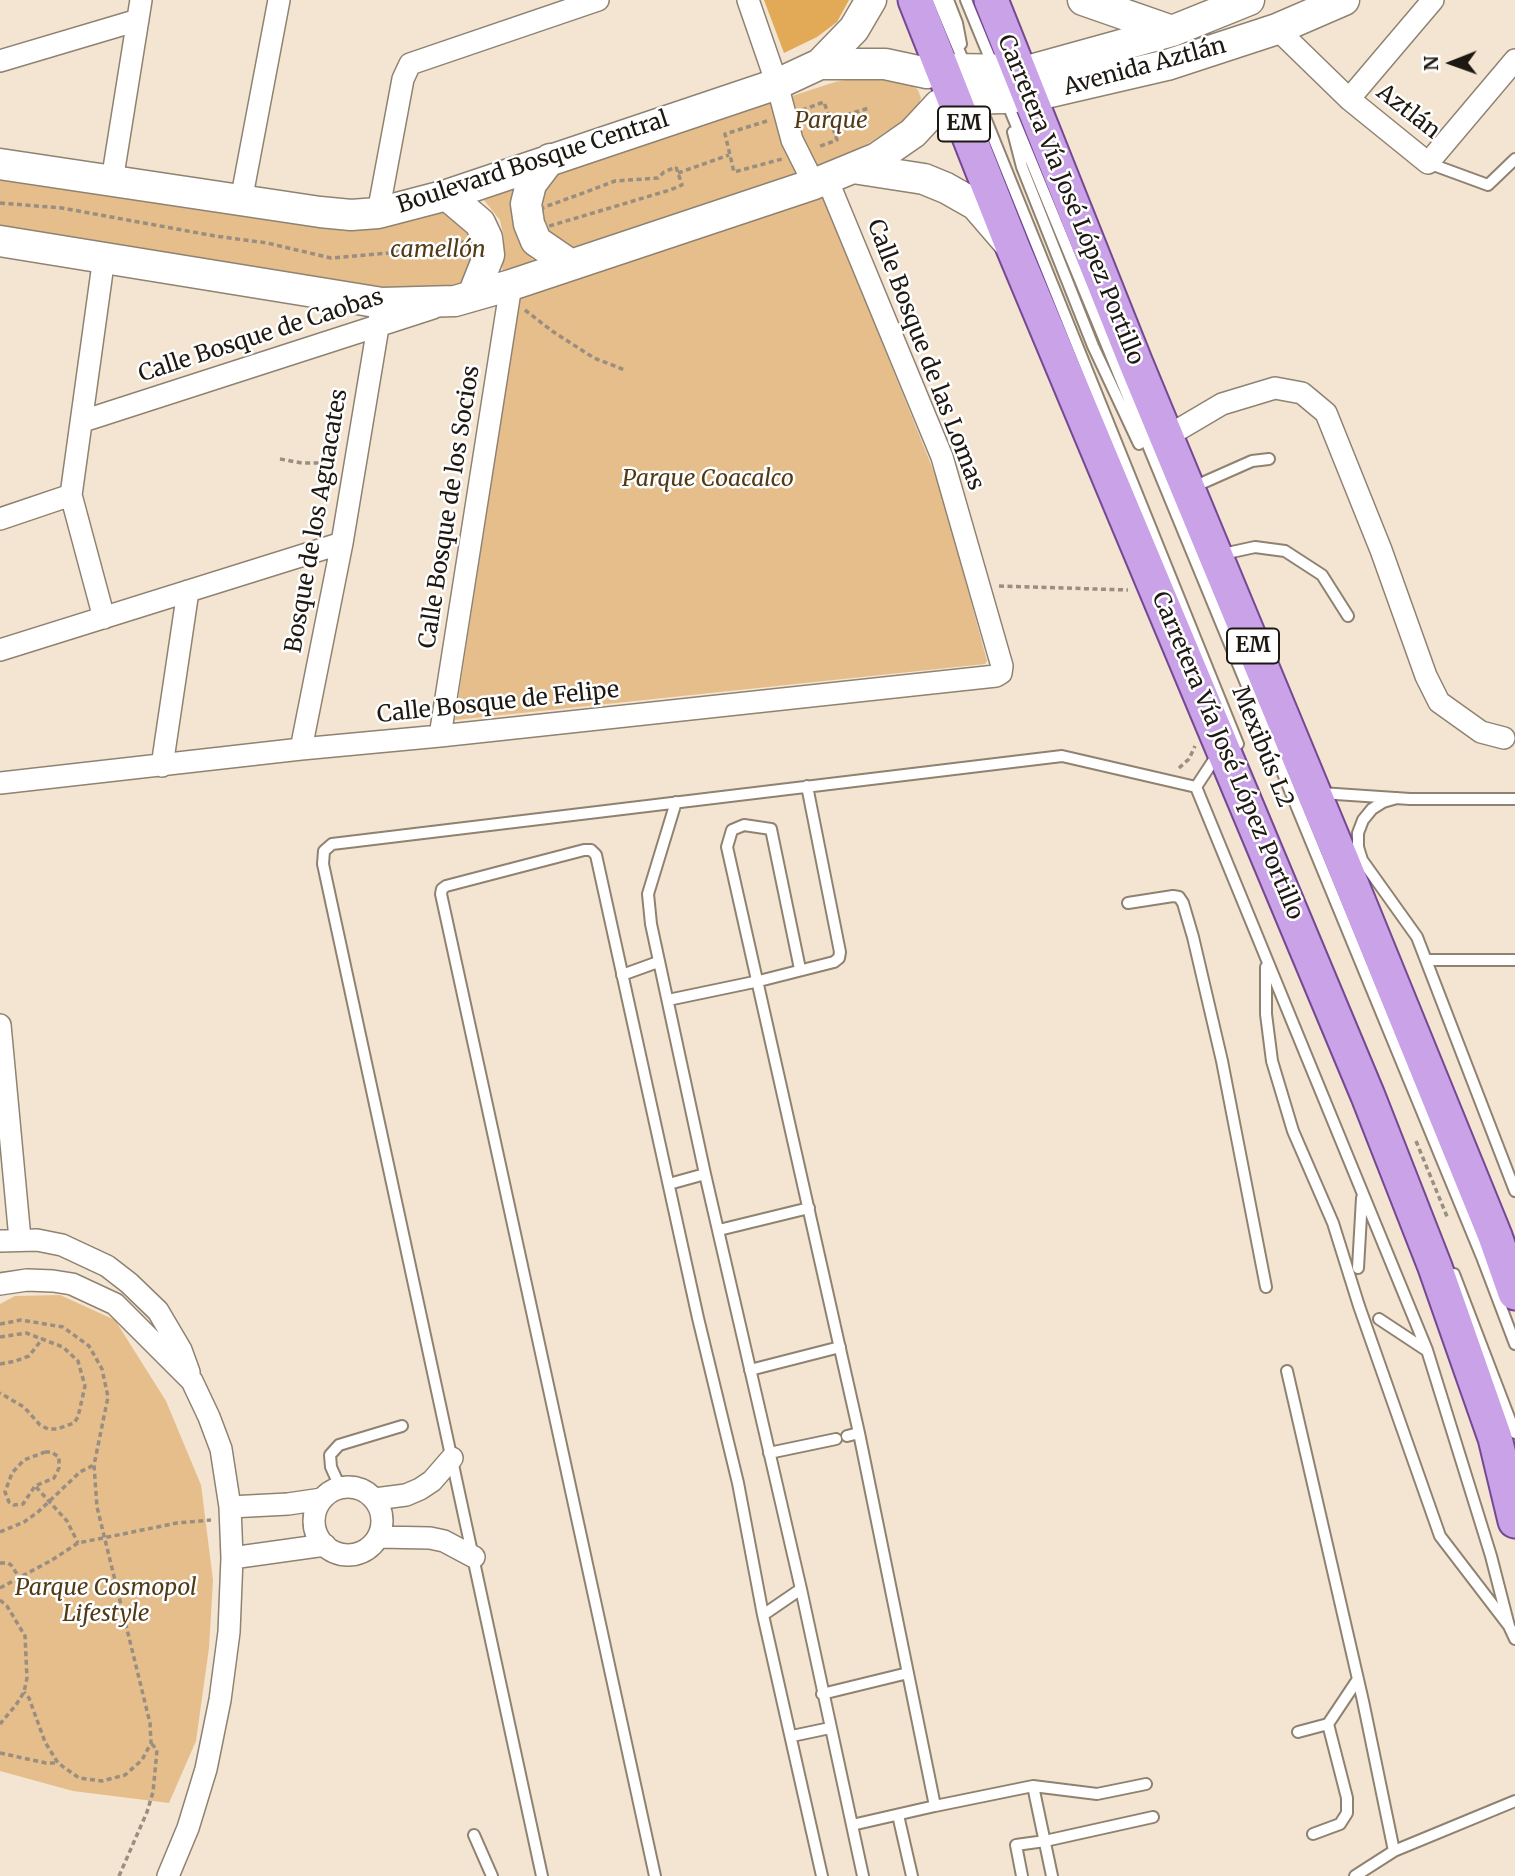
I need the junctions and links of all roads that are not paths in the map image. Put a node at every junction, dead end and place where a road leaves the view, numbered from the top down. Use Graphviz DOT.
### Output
graph roads {
  1 [pos="279,0"];
  2 [pos="598,0"];
  3 [pos="748,0"];
  4 [pos="871,0"];
  5 [pos="915,0"];
  6 [pos="938,0"];
  7 [pos="948,0"];
  8 [pos="966,0"];
  9 [pos="991,0"];
  10 [pos="1083,0"];
  11 [pos="1249,0"];
  12 [pos="1344,0"];
  13 [pos="1433,0"];
  14 [pos="139,10"];
  15 [pos="1277,29"];
  16 [pos="1172,31"];
  17 [pos="1182,60"];
  18 [pos="1515,60"];
  19 [pos="0,61"];
  20 [pos="820,64"];
  21 [pos="776,84"];
  22 [pos="982,85"];
  23 [pos="1349,99"];
  24 [pos="550,159"];
  25 [pos="1515,159"];
  26 [pos="1428,163"];
  27 [pos="0,164"];
  28 [pos="831,177"];
  29 [pos="112,181"];
  30 [pos="447,195"];
  31 [pos="241,201"];
  32 [pos="378,213"];
  33 [pos="0,240"];
  34 [pos="1013,248"];
  35 [pos="104,257"];
  36 [pos="571,265"];
  37 [pos="510,292"];
  38 [pos="464,298"];
  39 [pos="380,315"];
  40 [pos="83,421"];
  41 [pos="1166,437"];
  42 [pos="1269,460"];
  43 [pos="71,495"];
  44 [pos="1182,504"];
  45 [pos="0,519"];
  46 [pos="342,543"];
  47 [pos="1216,556"];
  48 [pos="188,591"];
  49 [pos="1348,616"];
  50 [pos="104,618"];
  51 [pos="0,650"];
  52 [pos="1001,673"];
  53 [pos="440,736"];
  54 [pos="1504,738"];
  55 [pos="300,749"];
  56 [pos="1233,749"];
  57 [pos="162,766"];
  58 [pos="0,783"];
  59 [pos="807,786"];
  60 [pos="1196,788"];
  61 [pos="1314,793"];
  62 [pos="1396,798"];
  63 [pos="1515,799"];
  64 [pos="676,802"];
  65 [pos="1356,864"];
  66 [pos="1128,903"];
  67 [pos="1426,960"];
  68 [pos="1515,960"];
  69 [pos="1266,961"];
  70 [pos="658,962"];
  71 [pos="800,969"];
  72 [pos="622,975"];
  73 [pos="759,981"];
  74 [pos="667,1000"];
  75 [pos="0,1025"];
  76 [pos="5,1134"];
  77 [pos="705,1174"];
  78 [pos="668,1184"];
  79 [pos="1515,1191"];
  80 [pos="1363,1195"];
  81 [pos="809,1208"];
  82 [pos="719,1230"];
  83 [pos="10,1240"];
  84 [pos="1448,1258"];
  85 [pos="1359,1268"];
  86 [pos="0,1284"];
  87 [pos="1265,1287"];
  88 [pos="1515,1293"];
  89 [pos="1379,1319"];
  90 [pos="1515,1344"];
  91 [pos="840,1346"];
  92 [pos="1426,1350"];
  93 [pos="750,1370"];
  94 [pos="1287,1371"];
  95 [pos="192,1381"];
  96 [pos="402,1426"];
  97 [pos="859,1433"];
  98 [pos="1515,1433"];
  99 [pos="769,1453"];
  100 [pos="453,1458"];
  101 [pos="340,1487"];
  102 [pos="322,1499"];
  103 [pos="375,1499"];
  104 [pos="230,1513"];
  105 [pos="1515,1521"];
  106 [pos="379,1537"];
  107 [pos="325,1545"];
  108 [pos="474,1557"];
  109 [pos="232,1558"];
  110 [pos="801,1589"];
  111 [pos="763,1615"];
  112 [pos="1509,1626"];
  113 [pos="1515,1639"];
  114 [pos="908,1673"];
  115 [pos="1358,1679"];
  116 [pos="822,1694"];
  117 [pos="1328,1724"];
  118 [pos="830,1728"];
  119 [pos="1298,1732"];
  120 [pos="792,1736"];
  121 [pos="1146,1784"];
  122 [pos="1033,1786"];
  123 [pos="1515,1801"];
  124 [pos="935,1806"];
  125 [pos="898,1815"];
  126 [pos="1153,1817"];
  127 [pos="852,1825"];
  128 [pos="1313,1834"];
  129 [pos="474,1835"];
  130 [pos="1045,1841"];
  131 [pos="1394,1851"];
  132 [pos="168,1876"];
  133 [pos="492,1876"];
  134 [pos="542,1876"];
  135 [pos="655,1876"];
  136 [pos="822,1876"];
  137 [pos="863,1876"];
  138 [pos="912,1876"];
  139 [pos="1022,1876"];
  140 [pos="1052,1876"];
  141 [pos="1355,1876"];
  1 -- 31 [label="street"];
  2 -- 32 [label="street"];
  3 -- 21 [label="street, Calle Bosque de las Lomas"];
  4 -- 20 [label="street"];
  5 -- 22 [label="main road, Carretera Vía José López Portillo / EM"];
  6 -- 22 [label="lane, Mexibús L2"];
  7 -- 22 [label="lane"];
  8 -- 22 [label="lane, Mexibús L2"];
  9 -- 22 [label="main road, Carretera Vía José López Portillo / EM"];
  10 -- 16 [label="street"];
  11 -- 16 [label="street, Avenida Aztlán"];
  12 -- 15 [label="street, Avenida Aztlán"];
  13 -- 23 [label="street, Aztlán"];
  14 -- 19 [label="street"];
  14 -- 29 [label="street"];
  15 -- 17 [label="street, Avenida Aztlán"];
  15 -- 23 [label="street, Aztlán"];
  16 -- 17 [label="street"];
  16 -- 22 [label="street, Avenida Aztlán"];
  17 -- 22 [label="street, Avenida Aztlán"];
  18 -- 26 [label="street, Aztlán"];
  20 -- 21 [label="street, Boulevard Bosque Central"];
  20 -- 22 [label="street, Boulevard Bosque Central"];
  21 -- 24 [label="street, Boulevard Bosque Central"];
  21 -- 28 [label="street, Calle Bosque de las Lomas"];
  22 -- 28 [label="street"];
  22 -- 34 [label="main road, Carretera Vía José López Portillo / EM"];
  22 -- 41 [label="main road, Carretera Vía José López Portillo / EM"];
  22 -- 44 [label="lane, Mexibús L2"];
  22 -- 56 [label="lane, Mexibús L2"];
  23 -- 26 [label="street, Aztlán"];
  24 -- 30 [label="street, Boulevard Bosque Central"];
  24 -- 36 [label="street"];
  25 -- 26 [label="lane"];
  27 -- 29 [label="street, Boulevard Bosque Central"];
  28 -- 34 [label="street"];
  28 -- 36 [label="street"];
  28 -- 52 [label="street, Calle Bosque de las Lomas"];
  29 -- 31 [label="street, Boulevard Bosque Central"];
  30 -- 32 [label="street, Boulevard Bosque Central"];
  30 -- 38 [label="street"];
  31 -- 32 [label="street, Boulevard Bosque Central"];
  33 -- 35 [label="street"];
  34 -- 56 [label="main road, Carretera Vía José López Portillo / EM"];
  35 -- 39 [label="street"];
  35 -- 40 [label="street"];
  36 -- 37 [label="street"];
  37 -- 38 [label="street"];
  37 -- 53 [label="street, Calle Bosque de los Socios"];
  38 -- 39 [label="street"];
  39 -- 40 [label="street, Calle Bosque de Caobas"];
  39 -- 46 [label="street, Bosque de los Aguacates"];
  40 -- 43 [label="street"];
  41 -- 44 [label="main road, Carretera Vía José López Portillo / EM"];
  41 -- 54 [label="street"];
  42 -- 44 [label="lane"];
  43 -- 45 [label="street"];
  43 -- 50 [label="street"];
  44 -- 47 [label="main road, Carretera Vía José López Portillo / EM"];
  44 -- 90 [label="lane, Mexibús L2"];
  46 -- 48 [label="street"];
  46 -- 55 [label="street, Bosque de los Aguacates"];
  47 -- 49 [label="lane"];
  47 -- 61 [label="main road, Carretera Vía José López Portillo / EM"];
  48 -- 50 [label="street"];
  48 -- 57 [label="street"];
  50 -- 51 [label="street"];
  52 -- 53 [label="street, Calle Bosque de Felipe"];
  53 -- 55 [label="street, Calle Bosque de Felipe"];
  55 -- 57 [label="street, Calle Bosque de Felipe"];
  56 -- 60 [label="lane"];
  56 -- 105 [label="main road, Carretera Vía José López Portillo / EM"];
  57 -- 58 [label="street, Calle Bosque de Felipe"];
  59 -- 60 [label="lane"];
  59 -- 64 [label="lane"];
  59 -- 71 [label="lane"];
  60 -- 69 [label="lane"];
  61 -- 62 [label="lane"];
  61 -- 65 [label="main road, Carretera Vía José López Portillo / EM"];
  62 -- 63 [label="lane"];
  62 -- 65 [label="lane"];
  64 -- 70 [label="lane"];
  64 -- 100 [label="lane"];
  65 -- 67 [label="lane"];
  65 -- 88 [label="main road, Carretera Vía José López Portillo / EM"];
  66 -- 87 [label="lane"];
  67 -- 68 [label="lane"];
  67 -- 79 [label="lane"];
  69 -- 80 [label="lane"];
  69 -- 112 [label="lane"];
  70 -- 72 [label="lane"];
  70 -- 74 [label="lane"];
  71 -- 73 [label="lane"];
  71 -- 73 [label="lane"];
  72 -- 78 [label="lane"];
  72 -- 135 [label="lane"];
  73 -- 74 [label="lane"];
  73 -- 81 [label="lane"];
  74 -- 77 [label="lane"];
  75 -- 76 [label="street"];
  76 -- 83 [label="street"];
  77 -- 78 [label="lane"];
  77 -- 82 [label="lane"];
  78 -- 111 [label="lane"];
  80 -- 85 [label="lane"];
  80 -- 92 [label="lane"];
  81 -- 82 [label="lane"];
  81 -- 91 [label="lane"];
  82 -- 93 [label="lane"];
  83 -- 95 [label="street"];
  84 -- 98 [label="lane"];
  86 -- 95 [label="street"];
  89 -- 92 [label="lane"];
  91 -- 93 [label="lane"];
  91 -- 97 [label="lane"];
  92 -- 112 [label="lane"];
  93 -- 99 [label="lane"];
  94 -- 115 [label="lane"];
  95 -- 104 [label="street"];
  96 -- 101 [label="lane"];
  97 -- 99 [label="lane"];
  97 -- 114 [label="lane"];
  99 -- 110 [label="lane"];
  100 -- 103 [label="street"];
  100 -- 108 [label="lane"];
  101 -- 102 [label="street"];
  101 -- 103 [label="street"];
  102 -- 104 [label="street"];
  102 -- 107 [label="street"];
  103 -- 106 [label="street"];
  104 -- 109 [label="street"];
  106 -- 107 [label="street"];
  106 -- 108 [label="street"];
  107 -- 109 [label="street"];
  108 -- 134 [label="lane"];
  109 -- 132 [label="street"];
  110 -- 111 [label="lane"];
  110 -- 116 [label="lane"];
  111 -- 120 [label="lane"];
  112 -- 113 [label="lane"];
  114 -- 116 [label="lane"];
  114 -- 124 [label="lane"];
  115 -- 117 [label="lane"];
  115 -- 131 [label="lane"];
  116 -- 118 [label="lane"];
  117 -- 119 [label="lane"];
  117 -- 128 [label="lane"];
  118 -- 120 [label="lane"];
  118 -- 127 [label="lane"];
  120 -- 136 [label="lane"];
  121 -- 122 [label="lane"];
  122 -- 124 [label="lane"];
  122 -- 130 [label="lane"];
  123 -- 131 [label="lane"];
  124 -- 125 [label="lane"];
  125 -- 127 [label="lane"];
  125 -- 138 [label="lane"];
  126 -- 130 [label="lane"];
  127 -- 137 [label="lane"];
  129 -- 133 [label="lane"];
  130 -- 139 [label="lane"];
  130 -- 140 [label="lane"];
  131 -- 141 [label="lane"];
}
